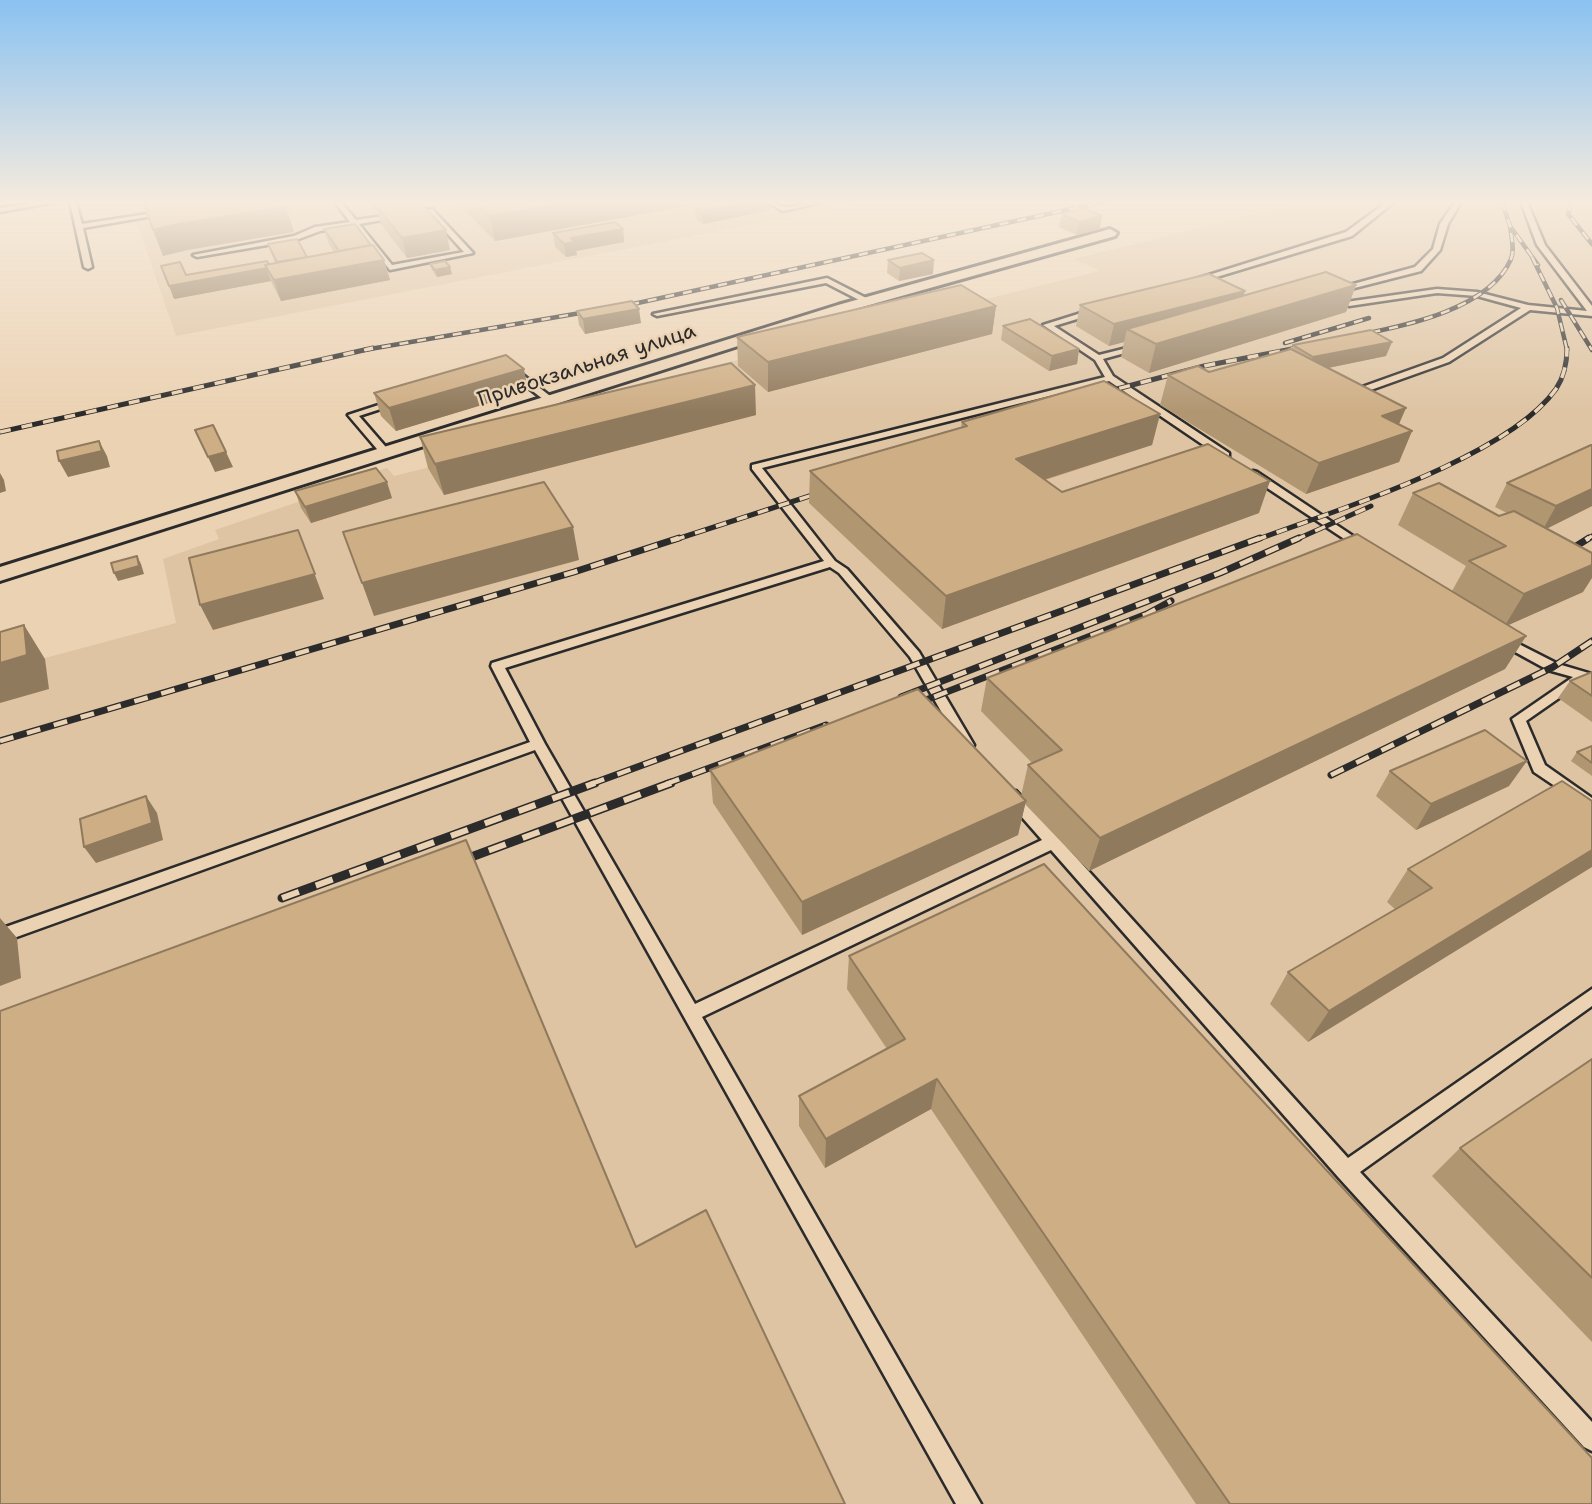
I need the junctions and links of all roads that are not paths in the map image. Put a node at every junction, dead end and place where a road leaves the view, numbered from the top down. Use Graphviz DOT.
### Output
graph roads {
  1 [pos="971,272"];
  2 [pos="1224,272"];
  3 [pos="1406,272"];
  4 [pos="1562,272"];
  5 [pos="1179,286"];
  6 [pos="1331,293"];
  7 [pos="868,301"];
  8 [pos="1349,304"];
  9 [pos="1113,306"];
  10 [pos="1528,307"];
  11 [pos="1592,313"];
  12 [pos="657,314"];
  13 [pos="1150,344"];
  14 [pos="1098,358"];
  15 [pos="498,374"];
  16 [pos="1110,378"];
  17 [pos="1350,394"];
  18 [pos="406,400"];
  19 [pos="551,401"];
  20 [pos="386,453"];
  21 [pos="1375,555"];
  22 [pos="831,563"];
  23 [pos="0,574"];
  24 [pos="1487,629"];
  25 [pos="1590,675"];
  26 [pos="538,744"];
  27 [pos="983,763"];
  28 [pos="1001,783"];
  29 [pos="1592,806"];
  30 [pos="1053,842"];
  31 [pos="0,936"];
  32 [pos="1592,996"];
  33 [pos="692,1014"];
  34 [pos="1346,1171"];
  35 [pos="1592,1439"];
  36 [pos="969,1504"];
  1 -- 7 [label="street, Привокзальная улица"];
  2 -- 5 [label="lane"];
  3 -- 6 [label="lane"];
  4 -- 11 [label="lane"];
  7 -- 12 [label="lane"];
  7 -- 19 [label="street, Привокзальная улица"];
  8 -- 10 [label="lane"];
  9 -- 14 [label="lane"];
  10 -- 11 [label="lane"];
  10 -- 17 [label="lane"];
  13 -- 14 [label="lane"];
  14 -- 16 [label="lane"];
  15 -- 19 [label="lane"];
  16 -- 21 [label="lane"];
  16 -- 22 [label="lane"];
  18 -- 20 [label="lane"];
  19 -- 20 [label="street, Привокзальная улица"];
  20 -- 23 [label="street, Привокзальная улица"];
  22 -- 26 [label="lane"];
  22 -- 27 [label="lane"];
  24 -- 25 [label="lane"];
  25 -- 29 [label="lane"];
  26 -- 31 [label="lane"];
  26 -- 33 [label="lane"];
  28 -- 30 [label="lane"];
  30 -- 33 [label="lane"];
  30 -- 34 [label="lane"];
  32 -- 34 [label="lane"];
  33 -- 36 [label="lane"];
  34 -- 35 [label="lane"];
}
